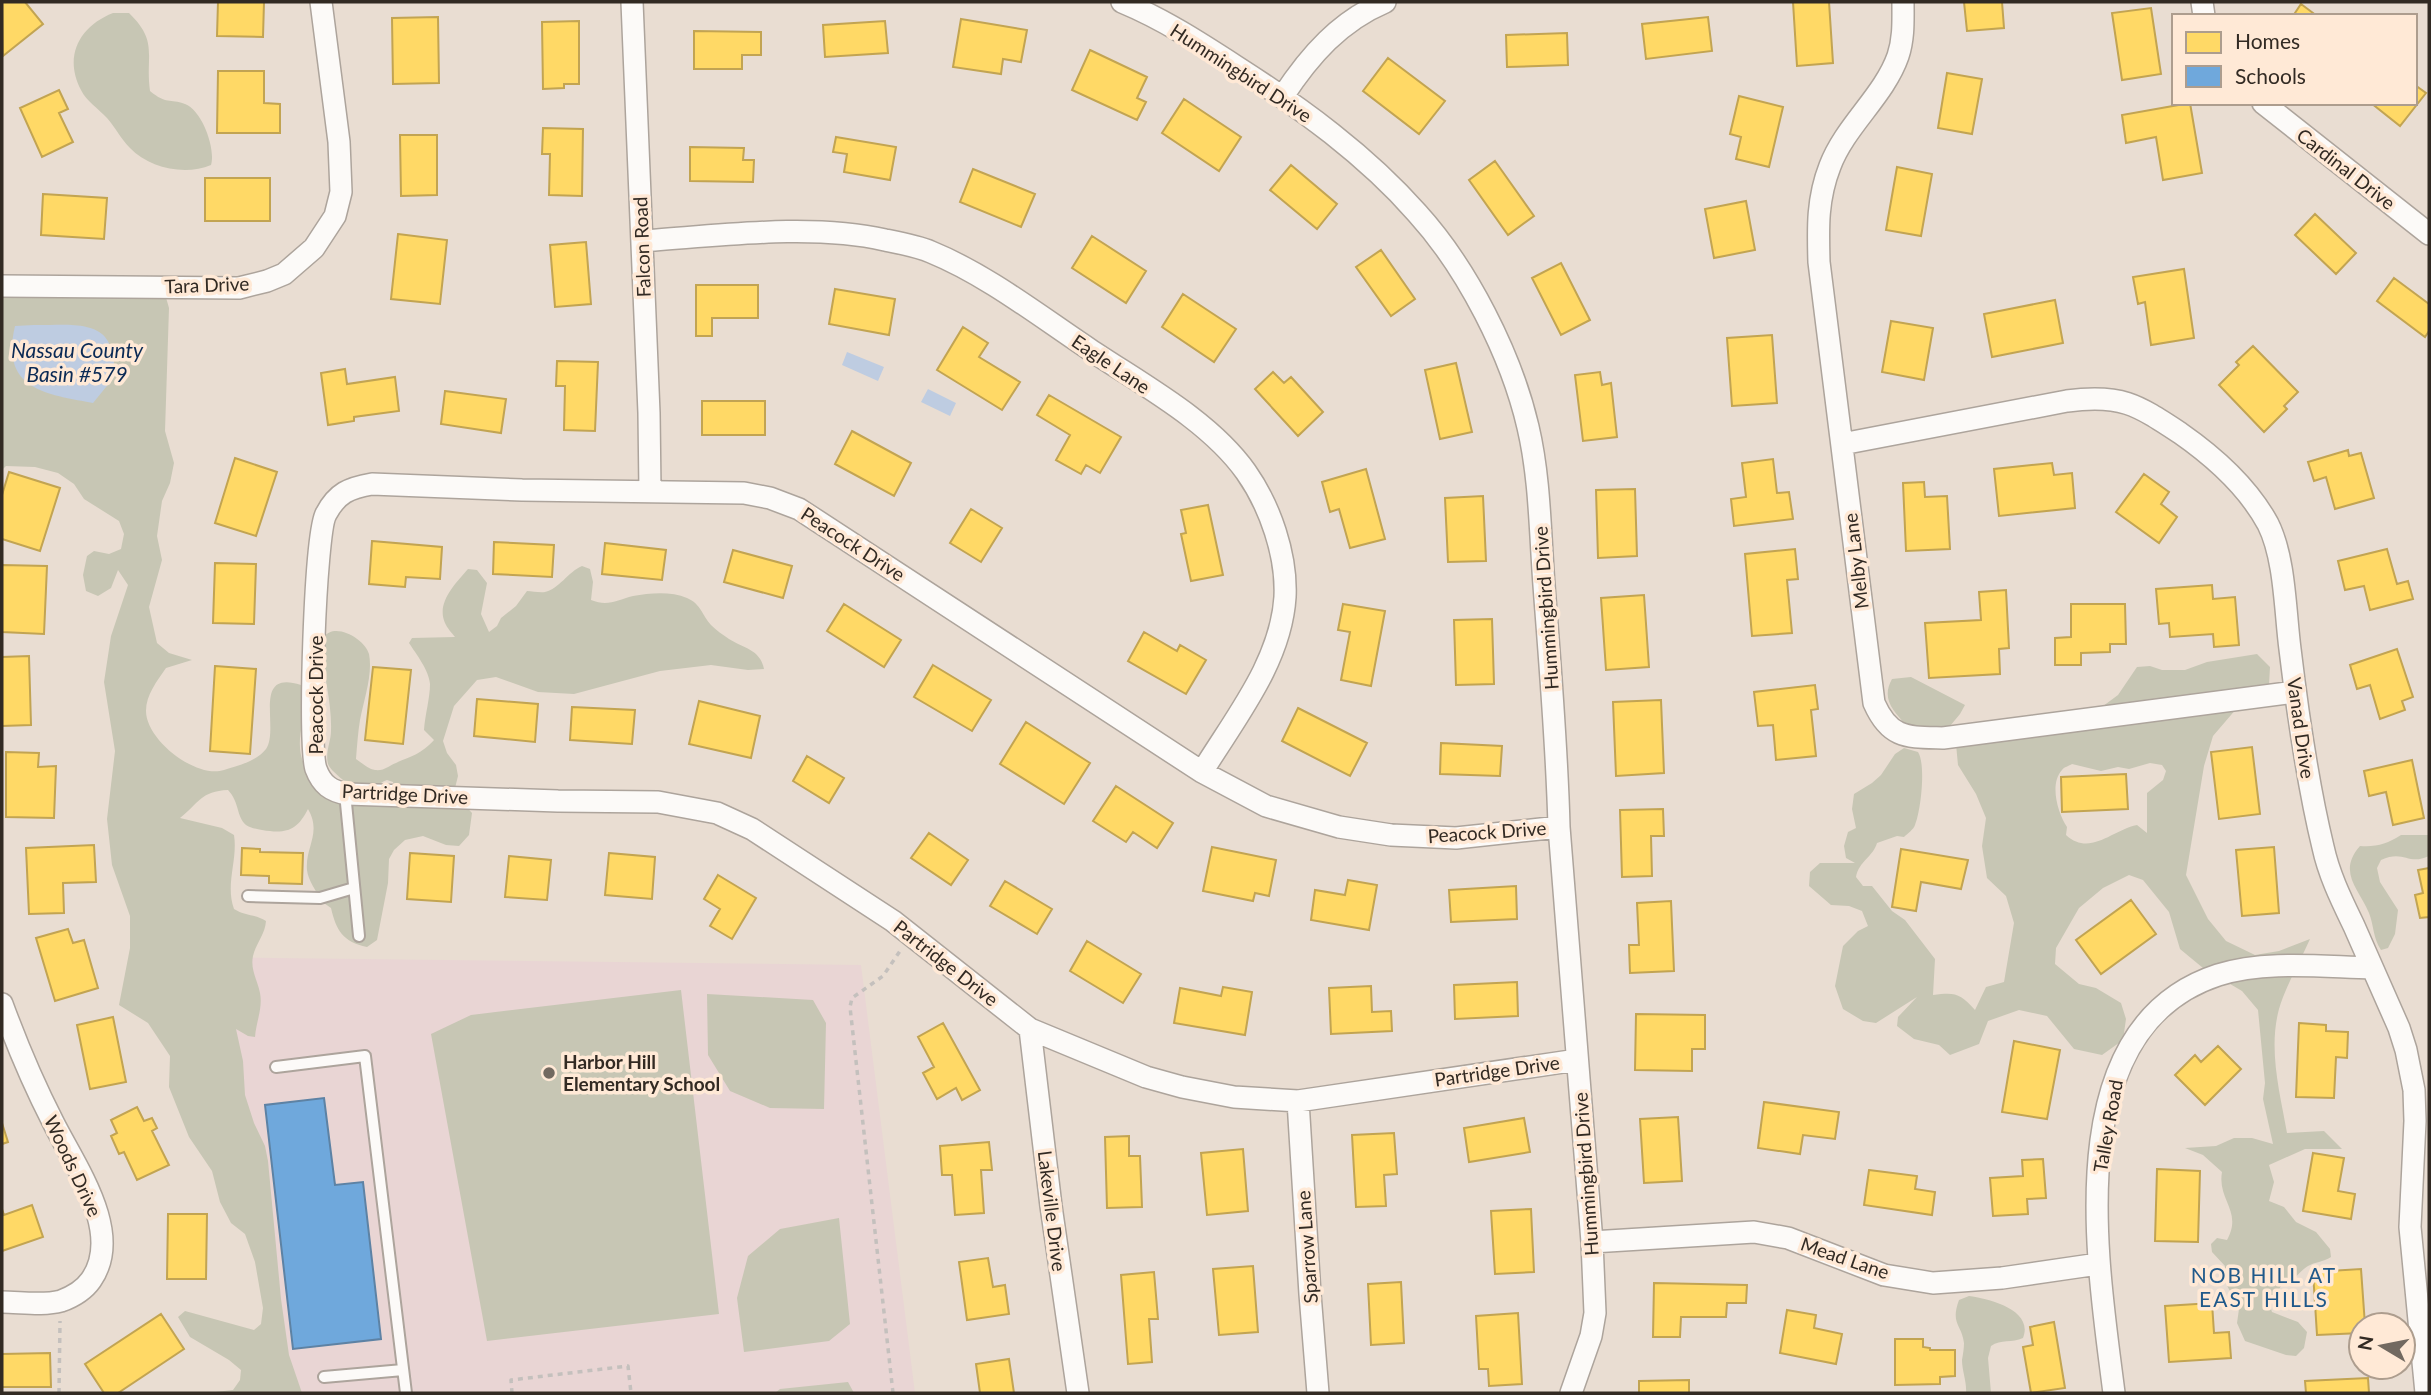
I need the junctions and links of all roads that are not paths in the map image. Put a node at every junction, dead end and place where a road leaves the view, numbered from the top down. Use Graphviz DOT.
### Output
graph roads {
  1 [pos="321,2"];
  2 [pos="632,2"];
  3 [pos="1122,2"];
  4 [pos="1385,2"];
  5 [pos="1903,2"];
  6 [pos="1283,96"];
  7 [pos="2266,105"];
  8 [pos="2429,234"];
  9 [pos="642,241"];
  10 [pos="2,286"];
  11 [pos="1842,444"];
  12 [pos="650,491"];
  13 [pos="2295,692"];
  14 [pos="1202,772"];
  15 [pos="335,790"];
  16 [pos="1559,827"];
  17 [pos="354,888"];
  18 [pos="247,896"];
  19 [pos="359,936"];
  20 [pos="2372,968"];
  21 [pos="2,1004"];
  22 [pos="1030,1029"];
  23 [pos="1577,1060"];
  24 [pos="276,1067"];
  25 [pos="1298,1101"];
  26 [pos="1592,1242"];
  27 [pos="2098,1264"];
  28 [pos="2,1302"];
  29 [pos="403,1370"];
  30 [pos="324,1377"];
  31 [pos="406,1393"];
  32 [pos="1077,1393"];
  33 [pos="1318,1393"];
  34 [pos="1571,1393"];
  35 [pos="2114,1393"];
  36 [pos="2426,1393"];
  1 -- 10 [label="street, Tara Drive"];
  2 -- 9 [label="street, Falcon Road"];
  3 -- 6 [label="street, Hummingbird Drive"];
  4 -- 6 [label="street"];
  5 -- 11 [label="street, Melby Lane"];
  6 -- 16 [label="street, Hummingbird Drive"];
  7 -- 8 [label="street, Cardinal Drive"];
  9 -- 12 [label="street, Falcon Road"];
  9 -- 14 [label="street, Eagle Lane"];
  11 -- 13 [label="street, Vanad Drive"];
  11 -- 13 [label="street, Melby Lane"];
  12 -- 14 [label="street, Peacock Drive"];
  12 -- 15 [label="street, Peacock Drive"];
  13 -- 20 [label="street, Vanad Drive"];
  14 -- 16 [label="street, Peacock Drive"];
  15 -- 17 [label="lane"];
  15 -- 22 [label="street, Partridge Drive"];
  16 -- 23 [label="street, Hummingbird Drive"];
  17 -- 18 [label="lane"];
  17 -- 19 [label="lane"];
  20 -- 27 [label="street, Talley Road"];
  20 -- 36 [label="street, Vanad Drive"];
  21 -- 28 [label="street, Woods Drive"];
  22 -- 25 [label="street, Partridge Drive"];
  22 -- 32 [label="street, Lakeville Drive"];
  23 -- 25 [label="street, Partridge Drive"];
  23 -- 26 [label="street, Hummingbird Drive"];
  24 -- 29 [label="lane"];
  25 -- 33 [label="street, Sparrow Lane"];
  26 -- 27 [label="street, Mead Lane"];
  26 -- 34 [label="street, Hummingbird Drive"];
  27 -- 35 [label="street, Talley Road"];
  29 -- 30 [label="lane"];
  29 -- 31 [label="lane"];
}
